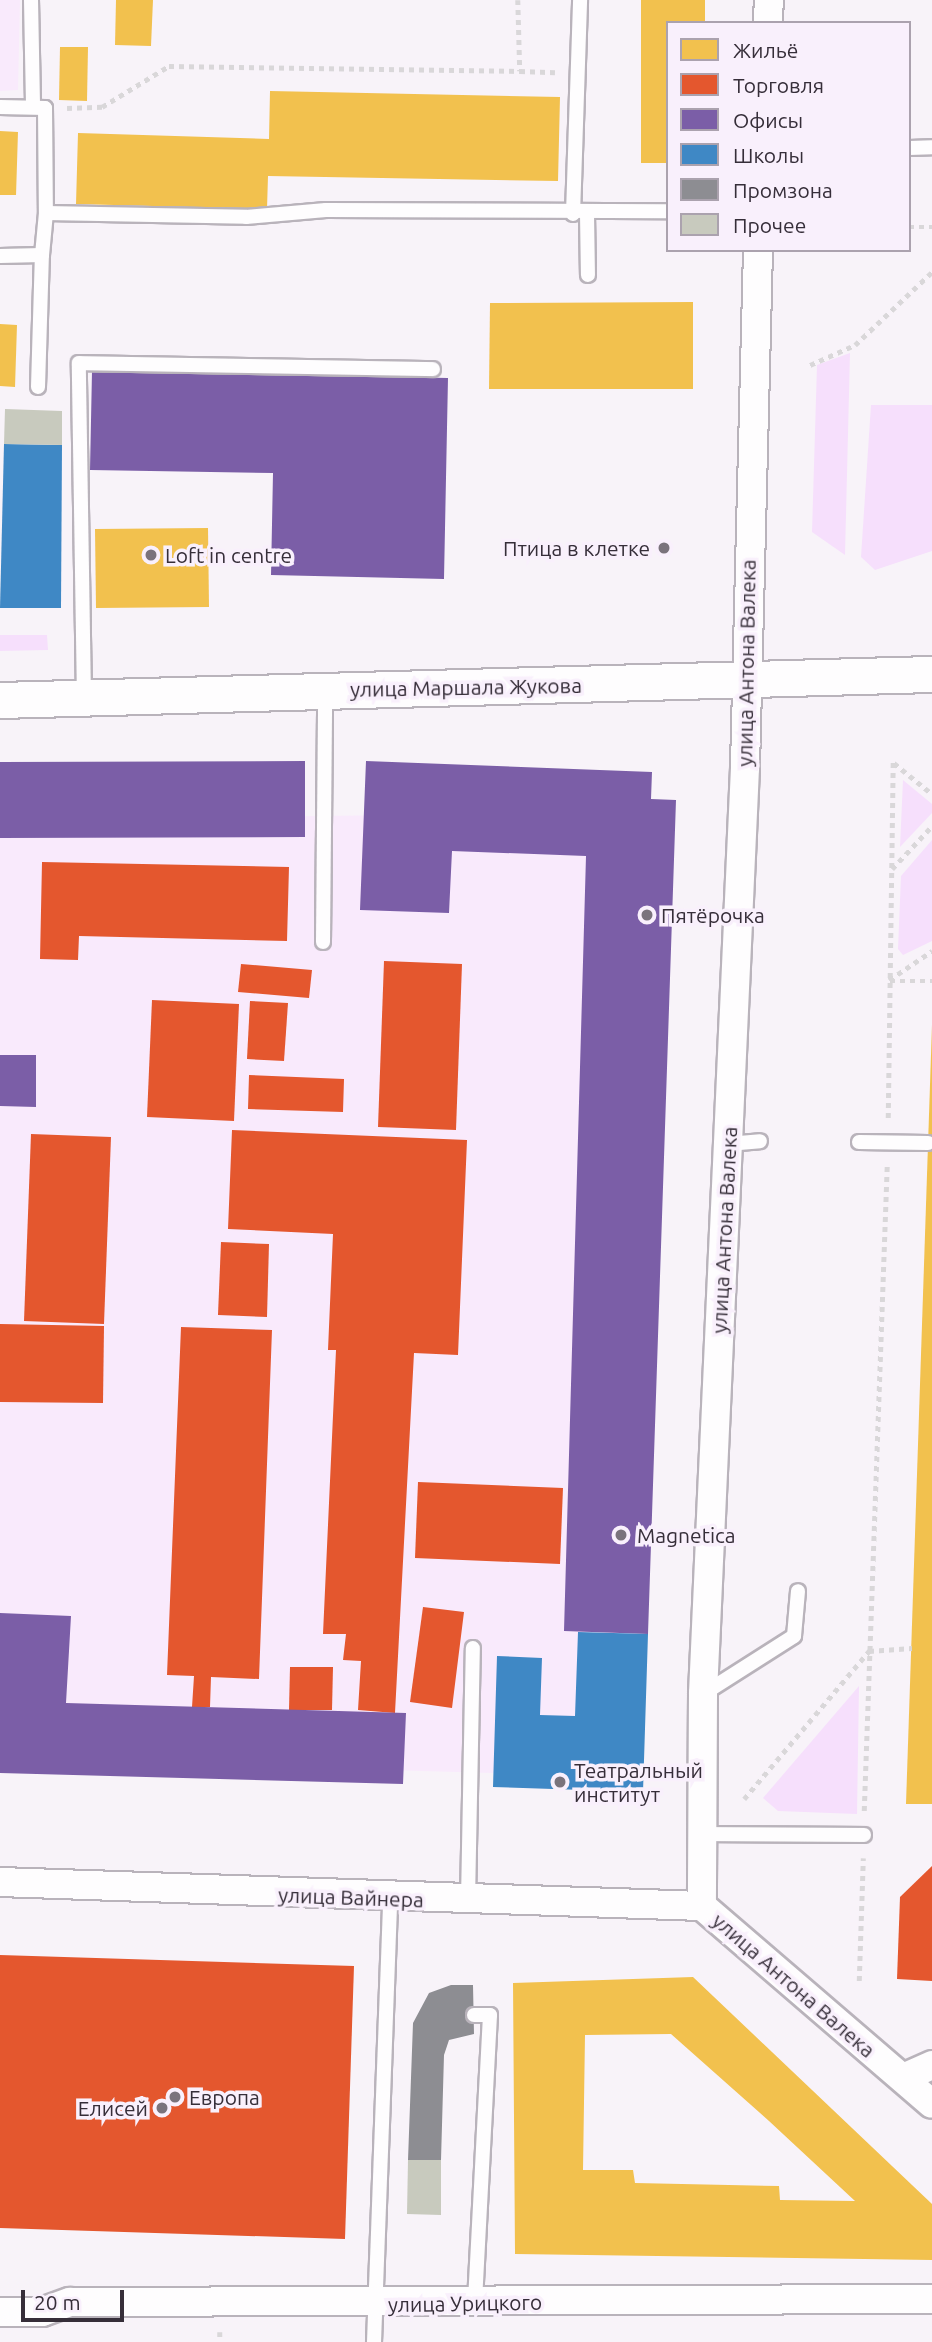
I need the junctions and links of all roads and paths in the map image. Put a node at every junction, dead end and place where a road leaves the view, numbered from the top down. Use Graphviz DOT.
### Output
graph roads {
  1 [pos="31,0"];
  2 [pos="519,0"];
  3 [pos="580,0"];
  4 [pos="769,0"];
  5 [pos="768,21"];
  6 [pos="520,71"];
  7 [pos="565,72"];
  8 [pos="0,107"];
  9 [pos="39,107"];
  10 [pos="932,147"];
  11 [pos="911,148"];
  12 [pos="666,211"];
  13 [pos="46,213"];
  14 [pos="580,214"];
  15 [pos="911,227"];
  16 [pos="932,227"];
  17 [pos="758,252"];
  18 [pos="42,255"];
  19 [pos="0,256"];
  20 [pos="932,272"];
  21 [pos="588,275"];
  22 [pos="810,365"];
  23 [pos="433,369"];
  24 [pos="38,387"];
  25 [pos="932,674"];
  26 [pos="747,680"];
  27 [pos="326,691"];
  28 [pos="0,700"];
  29 [pos="85,700"];
  30 [pos="932,794"];
  31 [pos="932,826"];
  32 [pos="892,870"];
  33 [pos="323,942"];
  34 [pos="932,951"];
  35 [pos="889,981"];
  36 [pos="932,981"];
  37 [pos="760,1141"];
  38 [pos="888,1141"];
  39 [pos="859,1142"];
  40 [pos="928,1143"];
  41 [pos="728,1144"];
  42 [pos="798,1591"];
  43 [pos="473,1648"];
  44 [pos="912,1648"];
  45 [pos="869,1651"];
  46 [pos="704,1694"];
  47 [pos="744,1799"];
  48 [pos="700,1833"];
  49 [pos="864,1835"];
  50 [pos="0,1882"];
  51 [pos="390,1899"];
  52 [pos="468,1900"];
  53 [pos="702,1906"];
  54 [pos="859,1981"];
  55 [pos="474,2014"];
  56 [pos="932,2065"];
  57 [pos="903,2078"];
  58 [pos="932,2104"];
  59 [pos="932,2299"];
  60 [pos="475,2302"];
  61 [pos="375,2304"];
  62 [pos="0,2312"];
  63 [pos="373,2342"];
  1 -- 9 [label="lane"];
  2 -- 6 [label="path"];
  3 -- 14 [label="lane"];
  4 -- 5 [label="street"];
  6 -- 7 [label="path"];
  6 -- 9 [label="path"];
  8 -- 9 [label="lane"];
  9 -- 13 [label="lane"];
  10 -- 11 [label="lane"];
  12 -- 14 [label="lane"];
  13 -- 14 [label="lane"];
  13 -- 18 [label="lane"];
  14 -- 21 [label="lane"];
  15 -- 16 [label="path"];
  17 -- 26 [label="street, улица Антона Валека"];
  18 -- 19 [label="lane"];
  18 -- 24 [label="lane"];
  20 -- 22 [label="path"];
  23 -- 29 [label="lane"];
  25 -- 26 [label="street, улица Маршала Жукова"];
  26 -- 27 [label="street, улица Маршала Жукова"];
  26 -- 41 [label="street, улица Антона Валека"];
  27 -- 29 [label="street, улица Маршала Жукова"];
  27 -- 33 [label="lane"];
  28 -- 29 [label="street, улица Маршала Жукова"];
  30 -- 32 [label="path"];
  31 -- 32 [label="path"];
  32 -- 35 [label="path"];
  34 -- 35 [label="path"];
  35 -- 36 [label="path"];
  35 -- 38 [label="path"];
  37 -- 41 [label="lane"];
  38 -- 39 [label="lane"];
  38 -- 40 [label="lane"];
  38 -- 45 [label="path"];
  41 -- 46 [label="street, улица Антона Валека"];
  42 -- 46 [label="lane"];
  43 -- 52 [label="lane"];
  44 -- 45 [label="path"];
  45 -- 47 [label="path"];
  45 -- 49 [label="path"];
  46 -- 48 [label="street, улица Антона Валека"];
  48 -- 49 [label="lane"];
  48 -- 53 [label="street, улица Антона Валека"];
  49 -- 54 [label="path"];
  50 -- 51 [label="street, улица Вайнера"];
  51 -- 52 [label="street, улица Вайнера"];
  51 -- 61 [label="lane"];
  52 -- 53 [label="street, улица Вайнера"];
  53 -- 57 [label="street, улица Антона Валека"];
  55 -- 60 [label="lane"];
  56 -- 57 [label="street"];
  57 -- 58 [label="street, улица Антона Валека"];
  59 -- 60 [label="street, улица Урицкого"];
  60 -- 61 [label="street, улица Урицкого"];
  61 -- 62 [label="street, улица Урицкого"];
  61 -- 63 [label="lane"];
}
